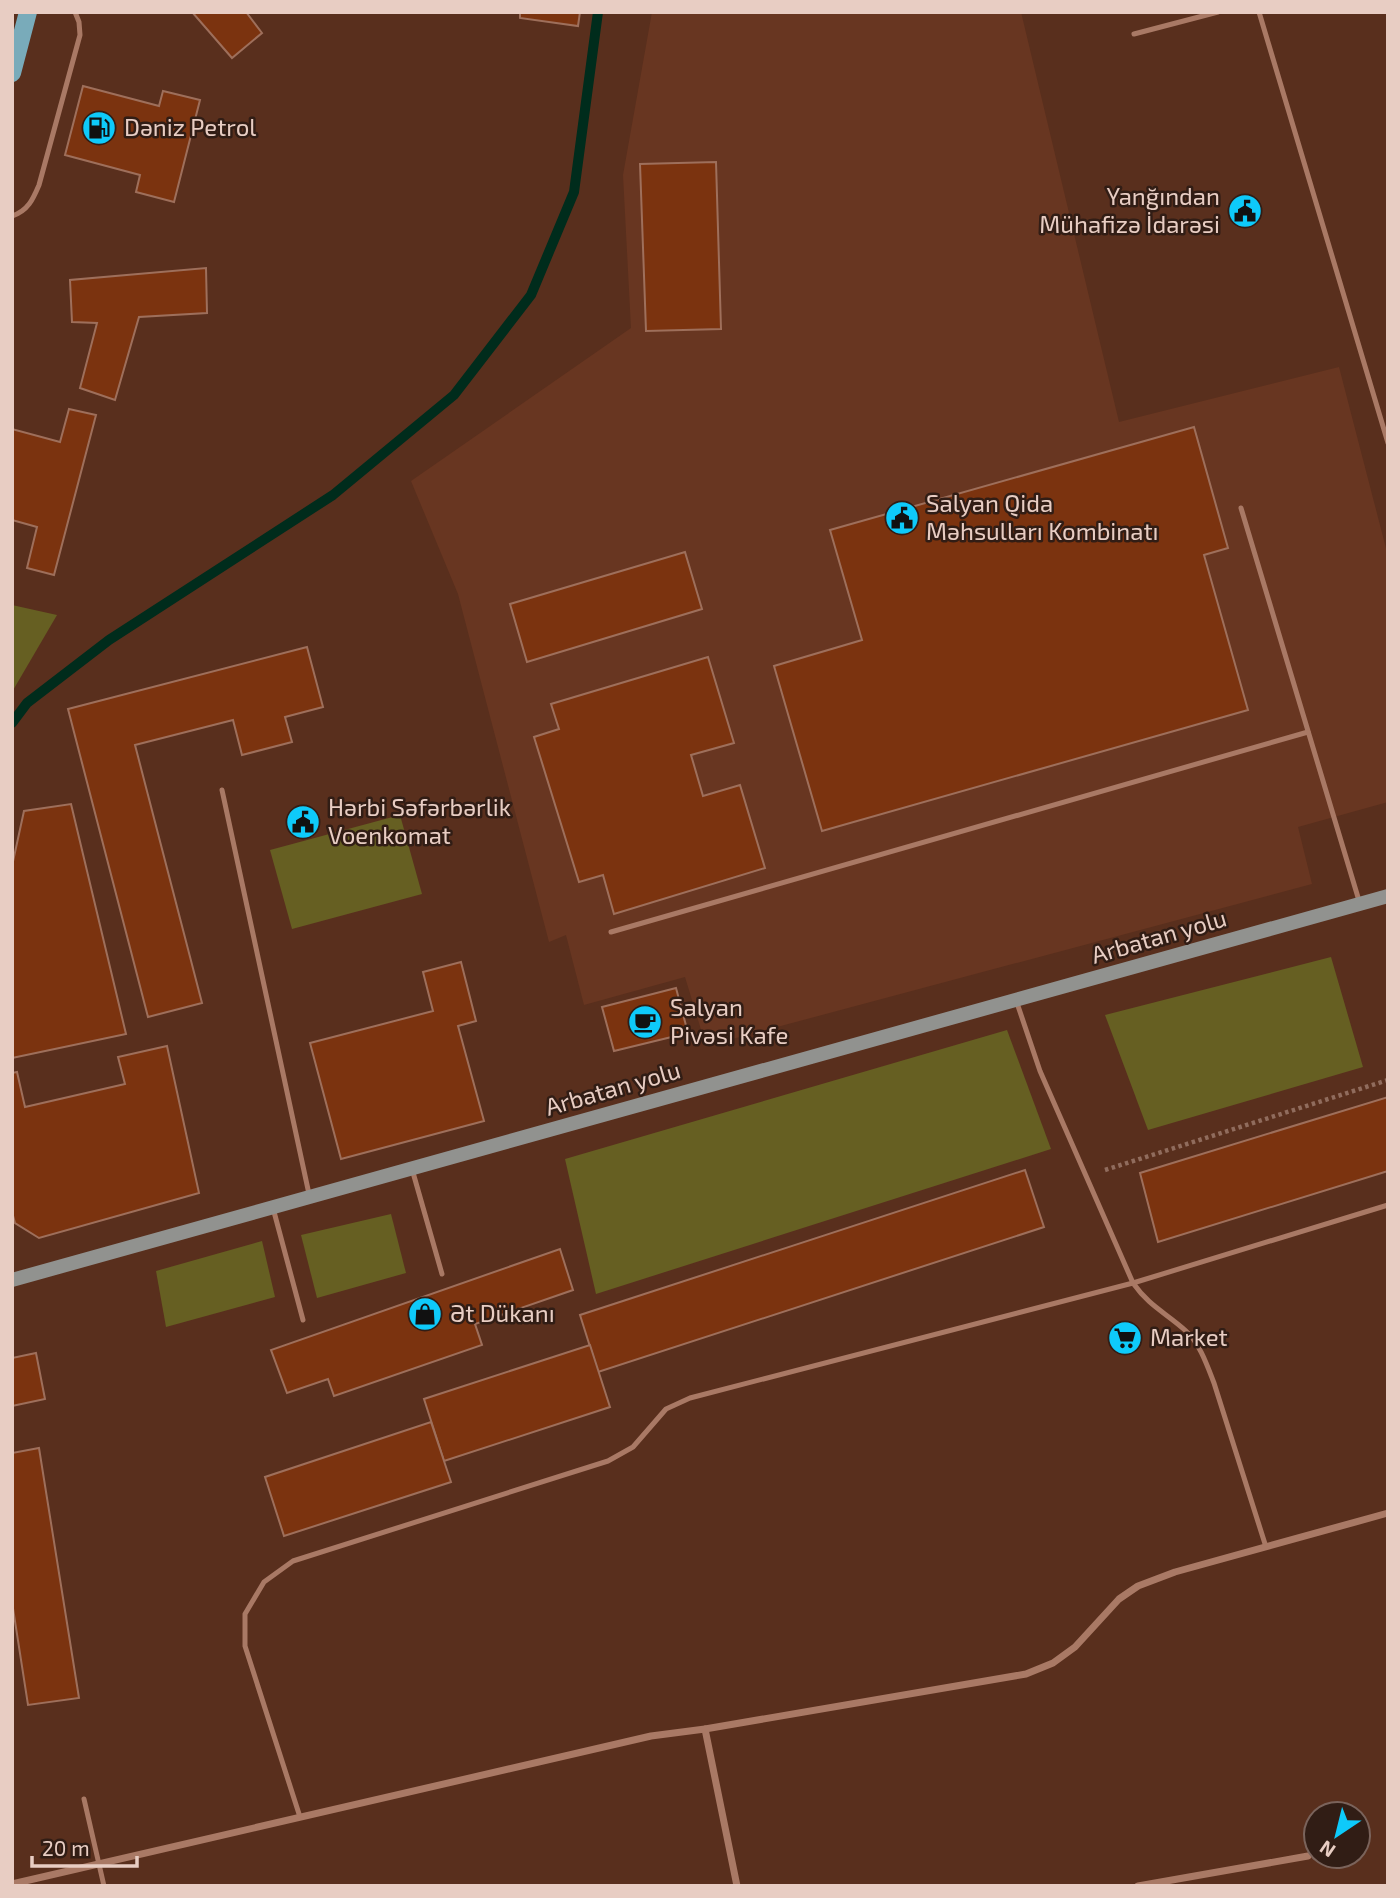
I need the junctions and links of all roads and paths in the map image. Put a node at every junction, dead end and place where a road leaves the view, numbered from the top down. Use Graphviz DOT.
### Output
graph roads {
  1 [pos="28,12"];
  2 [pos="75,12"];
  3 [pos="1217,12"];
  4 [pos="1259,12"];
  5 [pos="1134,34"];
  6 [pos="12,73"];
  7 [pos="12,216"];
  8 [pos="1388,443"];
  9 [pos="1241,508"];
  10 [pos="1308,732"];
  11 [pos="222,790"];
  12 [pos="1388,896"];
  13 [pos="1360,904"];
  14 [pos="611,932"];
  15 [pos="1016,1000"];
  16 [pos="1388,1080"];
  17 [pos="412,1169"];
  18 [pos="1087,1176"];
  19 [pos="310,1198"];
  20 [pos="1388,1205"];
  21 [pos="273,1208"];
  22 [pos="442,1274"];
  23 [pos="12,1280"];
  24 [pos="1133,1283"];
  25 [pos="303,1320"];
  26 [pos="1388,1513"];
  27 [pos="1266,1547"];
  28 [pos="705,1729"];
  29 [pos="84,1799"];
  30 [pos="300,1817"];
  31 [pos="1302,1857"];
  32 [pos="100,1863"];
  33 [pos="12,1884"];
  34 [pos="104,1886"];
  35 [pos="737,1886"];
  36 [pos="1138,1886"];
  1 -- 6 [label="main road"];
  2 -- 7 [label="lane"];
  3 -- 5 [label="lane"];
  4 -- 8 [label="lane"];
  9 -- 10 [label="lane"];
  10 -- 13 [label="lane"];
  10 -- 14 [label="lane"];
  11 -- 19 [label="lane"];
  12 -- 13 [label="main road, Arbatan yolu"];
  13 -- 15 [label="main road, Arbatan yolu"];
  15 -- 17 [label="main road, Arbatan yolu"];
  15 -- 18 [label="lane"];
  16 -- 18 [label="path"];
  17 -- 19 [label="main road, Arbatan yolu"];
  17 -- 22 [label="lane"];
  18 -- 24 [label="lane"];
  19 -- 21 [label="main road, Arbatan yolu"];
  20 -- 24 [label="lane"];
  21 -- 23 [label="main road, Arbatan yolu"];
  21 -- 25 [label="lane"];
  24 -- 27 [label="lane"];
  24 -- 30 [label="lane"];
  26 -- 27 [label="street"];
  27 -- 28 [label="street"];
  28 -- 30 [label="street"];
  28 -- 35 [label="street"];
  29 -- 32 [label="lane"];
  30 -- 32 [label="street"];
  31 -- 36 [label="street"];
  32 -- 33 [label="street"];
  32 -- 34 [label="lane"];
}
